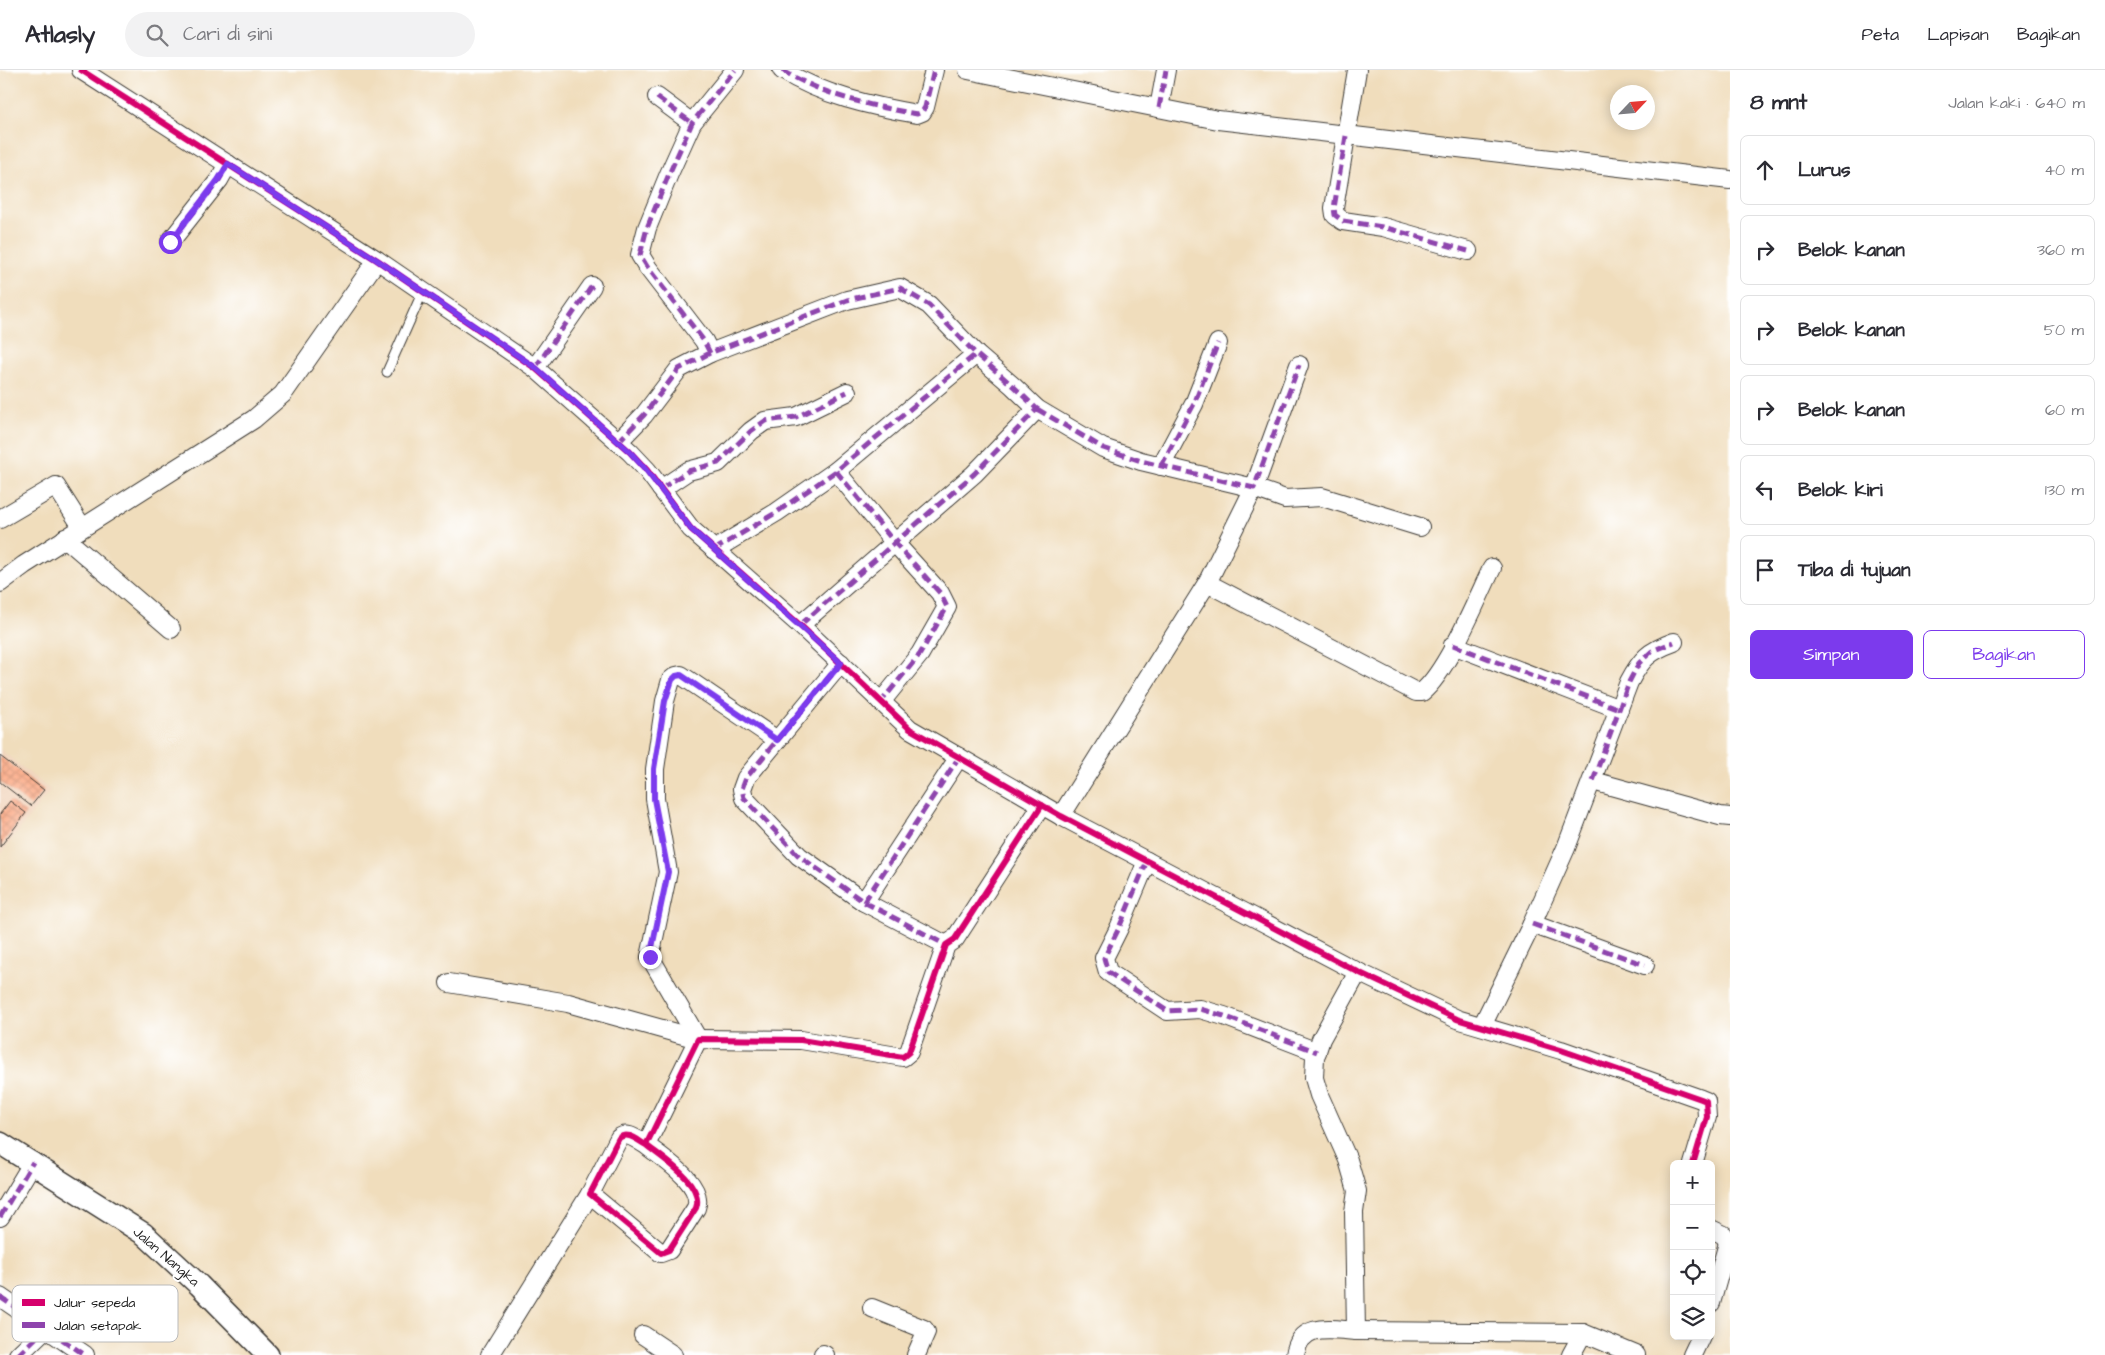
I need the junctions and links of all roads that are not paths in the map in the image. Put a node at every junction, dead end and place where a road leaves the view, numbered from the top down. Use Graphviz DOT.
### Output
graph roads {
  1 [pos="81,70"];
  2 [pos="735,70"];
  3 [pos="782,70"];
  4 [pos="934,70"];
  5 [pos="968,70"];
  6 [pos="1166,70"];
  7 [pos="1357,70"];
  8 [pos="657,97"];
  9 [pos="1159,108"];
  10 [pos="692,123"];
  11 [pos="1346,136"];
  12 [pos="228,164"];
  13 [pos="1730,180"];
  14 [pos="170,242"];
  15 [pos="1468,251"];
  16 [pos="377,260"];
  17 [pos="592,286"];
  18 [pos="423,291"];
  19 [pos="1218,343"];
  20 [pos="710,353"];
  21 [pos="976,354"];
  22 [pos="1299,365"];
  23 [pos="536,368"];
  24 [pos="386,372"];
  25 [pos="847,392"];
  26 [pos="1037,409"];
  27 [pos="618,442"];
  28 [pos="1161,466"];
  29 [pos="836,471"];
  30 [pos="1254,488"];
  31 [pos="661,489"];
  32 [pos="0,518"];
  33 [pos="82,527"];
  34 [pos="1420,527"];
  35 [pos="65,538"];
  36 [pos="895,543"];
  37 [pos="714,550"];
  38 [pos="1492,568"];
  39 [pos="0,583"];
  40 [pos="1207,583"];
  41 [pos="800,626"];
  42 [pos="171,629"];
  43 [pos="1674,642"];
  44 [pos="1454,645"];
  45 [pos="841,663"];
  46 [pos="881,702"];
  47 [pos="1619,709"];
  48 [pos="777,740"];
  49 [pos="959,757"];
  50 [pos="1593,781"];
  51 [pos="1042,805"];
  52 [pos="1061,816"];
  53 [pos="1730,817"];
  54 [pos="1147,861"];
  55 [pos="864,902"];
  56 [pos="1532,924"];
  57 [pos="946,945"];
  58 [pos="1645,965"];
  59 [pos="1358,972"];
  60 [pos="448,982"];
  61 [pos="1482,1026"];
  62 [pos="698,1039"];
  63 [pos="1317,1052"];
  64 [pos="0,1143"];
  65 [pos="646,1145"];
  66 [pos="1694,1160"];
  67 [pos="33,1162"];
  68 [pos="590,1194"];
  69 [pos="0,1217"];
  70 [pos="1715,1231"];
  71 [pos="1714,1295"];
  72 [pos="0,1297"];
  73 [pos="12,1305"];
  74 [pos="872,1308"];
  75 [pos="1356,1331"];
  76 [pos="1583,1333"];
  77 [pos="643,1335"];
  78 [pos="1699,1340"];
  79 [pos="31,1342"];
  80 [pos="66,1342"];
  81 [pos="18,1355"];
  82 [pos="85,1355"];
  83 [pos="268,1355"];
  84 [pos="490,1355"];
  85 [pos="674,1355"];
  86 [pos="916,1355"];
  87 [pos="1296,1355"];
  88 [pos="1571,1355"];
  89 [pos="1636,1355"];
  90 [pos="1692,1355"];
  1 -- 12 [label="street"];
  2 -- 10 [label="street"];
  3 -- 4 [label="street"];
  5 -- 9 [label="street"];
  6 -- 9 [label="street"];
  7 -- 11 [label="street"];
  8 -- 10 [label="street"];
  9 -- 11 [label="street"];
  10 -- 20 [label="street"];
  11 -- 13 [label="street"];
  11 -- 15 [label="street"];
  12 -- 14 [label="street"];
  12 -- 16 [label="street"];
  16 -- 18 [label="street"];
  16 -- 33 [label="street"];
  17 -- 23 [label="street"];
  18 -- 23 [label="street"];
  18 -- 24 [label="lane"];
  19 -- 28 [label="street"];
  20 -- 21 [label="street"];
  20 -- 27 [label="street"];
  21 -- 26 [label="street"];
  21 -- 29 [label="street"];
  22 -- 30 [label="street"];
  23 -- 27 [label="street"];
  25 -- 31 [label="street"];
  26 -- 28 [label="street"];
  26 -- 36 [label="street"];
  27 -- 31 [label="street"];
  28 -- 30 [label="street"];
  29 -- 36 [label="street"];
  29 -- 37 [label="street"];
  30 -- 34 [label="street"];
  30 -- 40 [label="street"];
  31 -- 37 [label="street"];
  32 -- 33 [label="street"];
  33 -- 35 [label="street"];
  35 -- 39 [label="street"];
  35 -- 42 [label="street"];
  36 -- 41 [label="street"];
  36 -- 46 [label="street"];
  37 -- 41 [label="street"];
  38 -- 44 [label="street"];
  40 -- 44 [label="street"];
  40 -- 52 [label="street"];
  41 -- 45 [label="street"];
  43 -- 47 [label="street"];
  44 -- 47 [label="street"];
  45 -- 46 [label="street"];
  45 -- 48 [label="street"];
  46 -- 49 [label="street"];
  47 -- 50 [label="street"];
  48 -- 55 [label="street"];
  48 -- 62 [label="street"];
  49 -- 51 [label="street"];
  49 -- 55 [label="street"];
  50 -- 53 [label="street"];
  50 -- 56 [label="street"];
  51 -- 52 [label="street"];
  51 -- 57 [label="street"];
  52 -- 54 [label="street"];
  54 -- 59 [label="street"];
  54 -- 63 [label="street"];
  55 -- 57 [label="street"];
  56 -- 58 [label="street"];
  56 -- 61 [label="street"];
  57 -- 62 [label="street"];
  59 -- 61 [label="street"];
  59 -- 63 [label="street"];
  60 -- 62 [label="street"];
  61 -- 66 [label="street"];
  62 -- 65 [label="street"];
  63 -- 75 [label="street"];
  64 -- 67 [label="street, Jalan Nangka"];
  65 -- 68 [label="street"];
  65 -- 68 [label="street"];
  67 -- 69 [label="street"];
  67 -- 83 [label="street, Jalan Nangka"];
  68 -- 84 [label="street"];
  70 -- 71 [label="street"];
  72 -- 73 [label="street"];
  74 -- 86 [label="street"];
  75 -- 76 [label="street"];
  75 -- 87 [label="street"];
  76 -- 88 [label="street"];
  76 -- 89 [label="street"];
  77 -- 85 [label="street"];
  78 -- 90 [label="street"];
  79 -- 81 [label="street"];
  80 -- 82 [label="street"];
}
